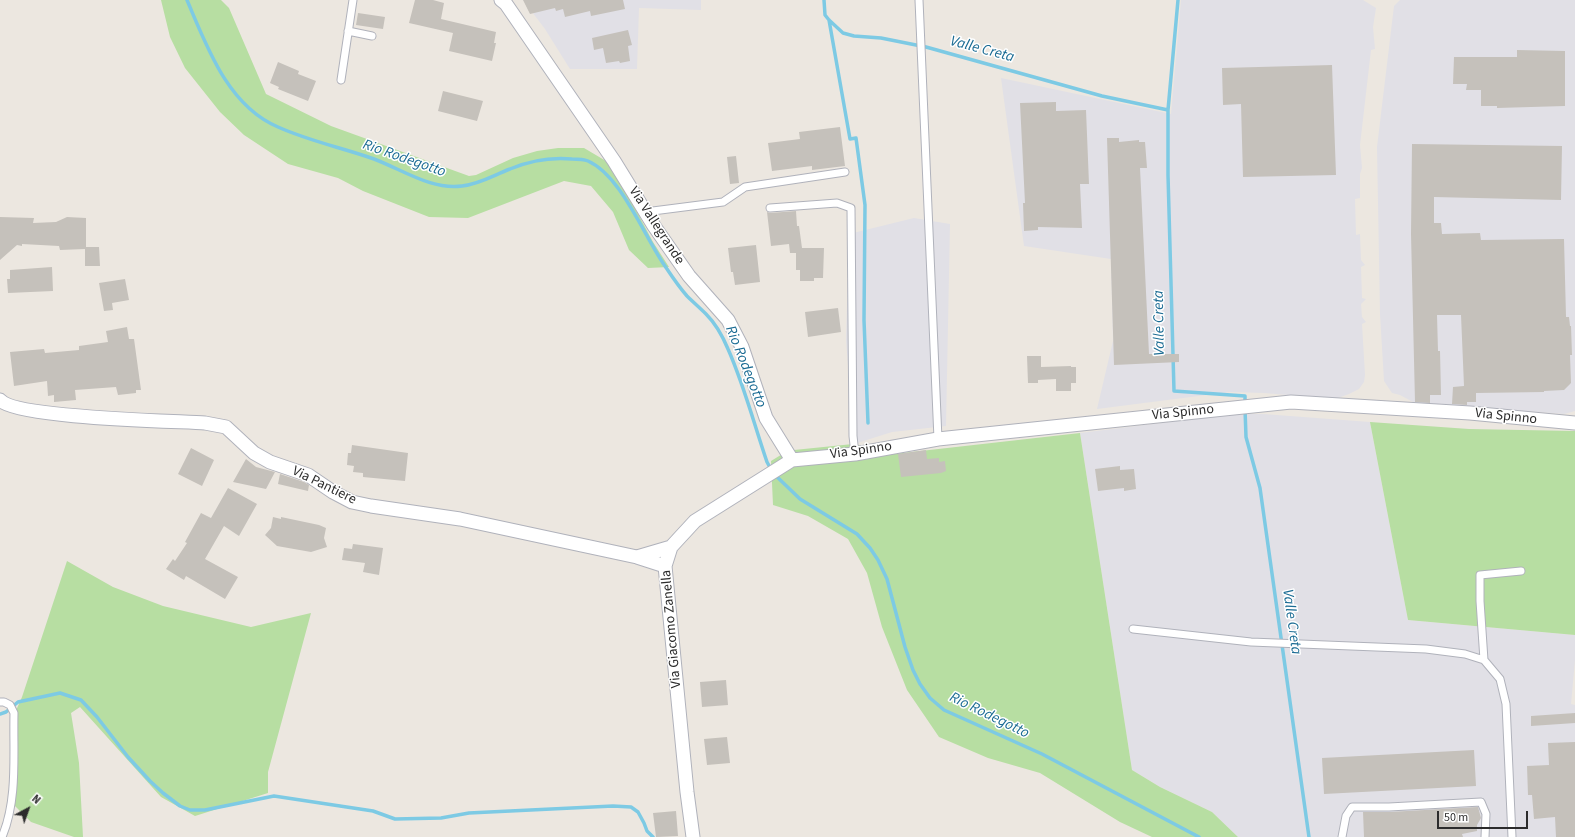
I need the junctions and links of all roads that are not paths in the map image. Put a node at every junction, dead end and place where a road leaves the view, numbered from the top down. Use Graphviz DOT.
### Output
graph roads {
  1 [pos="353,0"];
  2 [pos="501,0"];
  3 [pos="919,0"];
  4 [pos="348,31"];
  5 [pos="372,36"];
  6 [pos="341,80"];
  7 [pos="846,172"];
  8 [pos="770,208"];
  9 [pos="645,212"];
  10 [pos="0,400"];
  11 [pos="1575,423"];
  12 [pos="938,439"];
  13 [pos="855,454"];
  14 [pos="792,460"];
  15 [pos="671,546"];
  16 [pos="637,557"];
  17 [pos="665,566"];
  18 [pos="1521,571"];
  19 [pos="1133,629"];
  20 [pos="1484,660"];
  21 [pos="0,702"];
  22 [pos="2,837"];
  23 [pos="693,837"];
  24 [pos="1342,837"];
  25 [pos="1485,837"];
  26 [pos="1512,837"];
  1 -- 4 [label="lane"];
  2 -- 9 [label="street, Via Vallegrande"];
  3 -- 12 [label="lane"];
  4 -- 5 [label="lane"];
  4 -- 6 [label="lane"];
  7 -- 9 [label="lane"];
  8 -- 13 [label="lane"];
  9 -- 14 [label="street, Via Vallegrande"];
  10 -- 16 [label="street, Via Pantiere"];
  11 -- 12 [label="street, Via Spinno"];
  12 -- 13 [label="street, Via Spinno"];
  13 -- 14 [label="street, Via Spinno"];
  14 -- 15 [label="street, Via Giacomo Zanella"];
  15 -- 16 [label="street"];
  15 -- 17 [label="street, Via Giacomo Zanella"];
  16 -- 17 [label="street, Via Pantiere"];
  17 -- 23 [label="street, Via Giacomo Zanella"];
  18 -- 20 [label="lane"];
  19 -- 20 [label="lane"];
  20 -- 26 [label="lane"];
  21 -- 22 [label="lane"];
  24 -- 25 [label="lane"];
}
